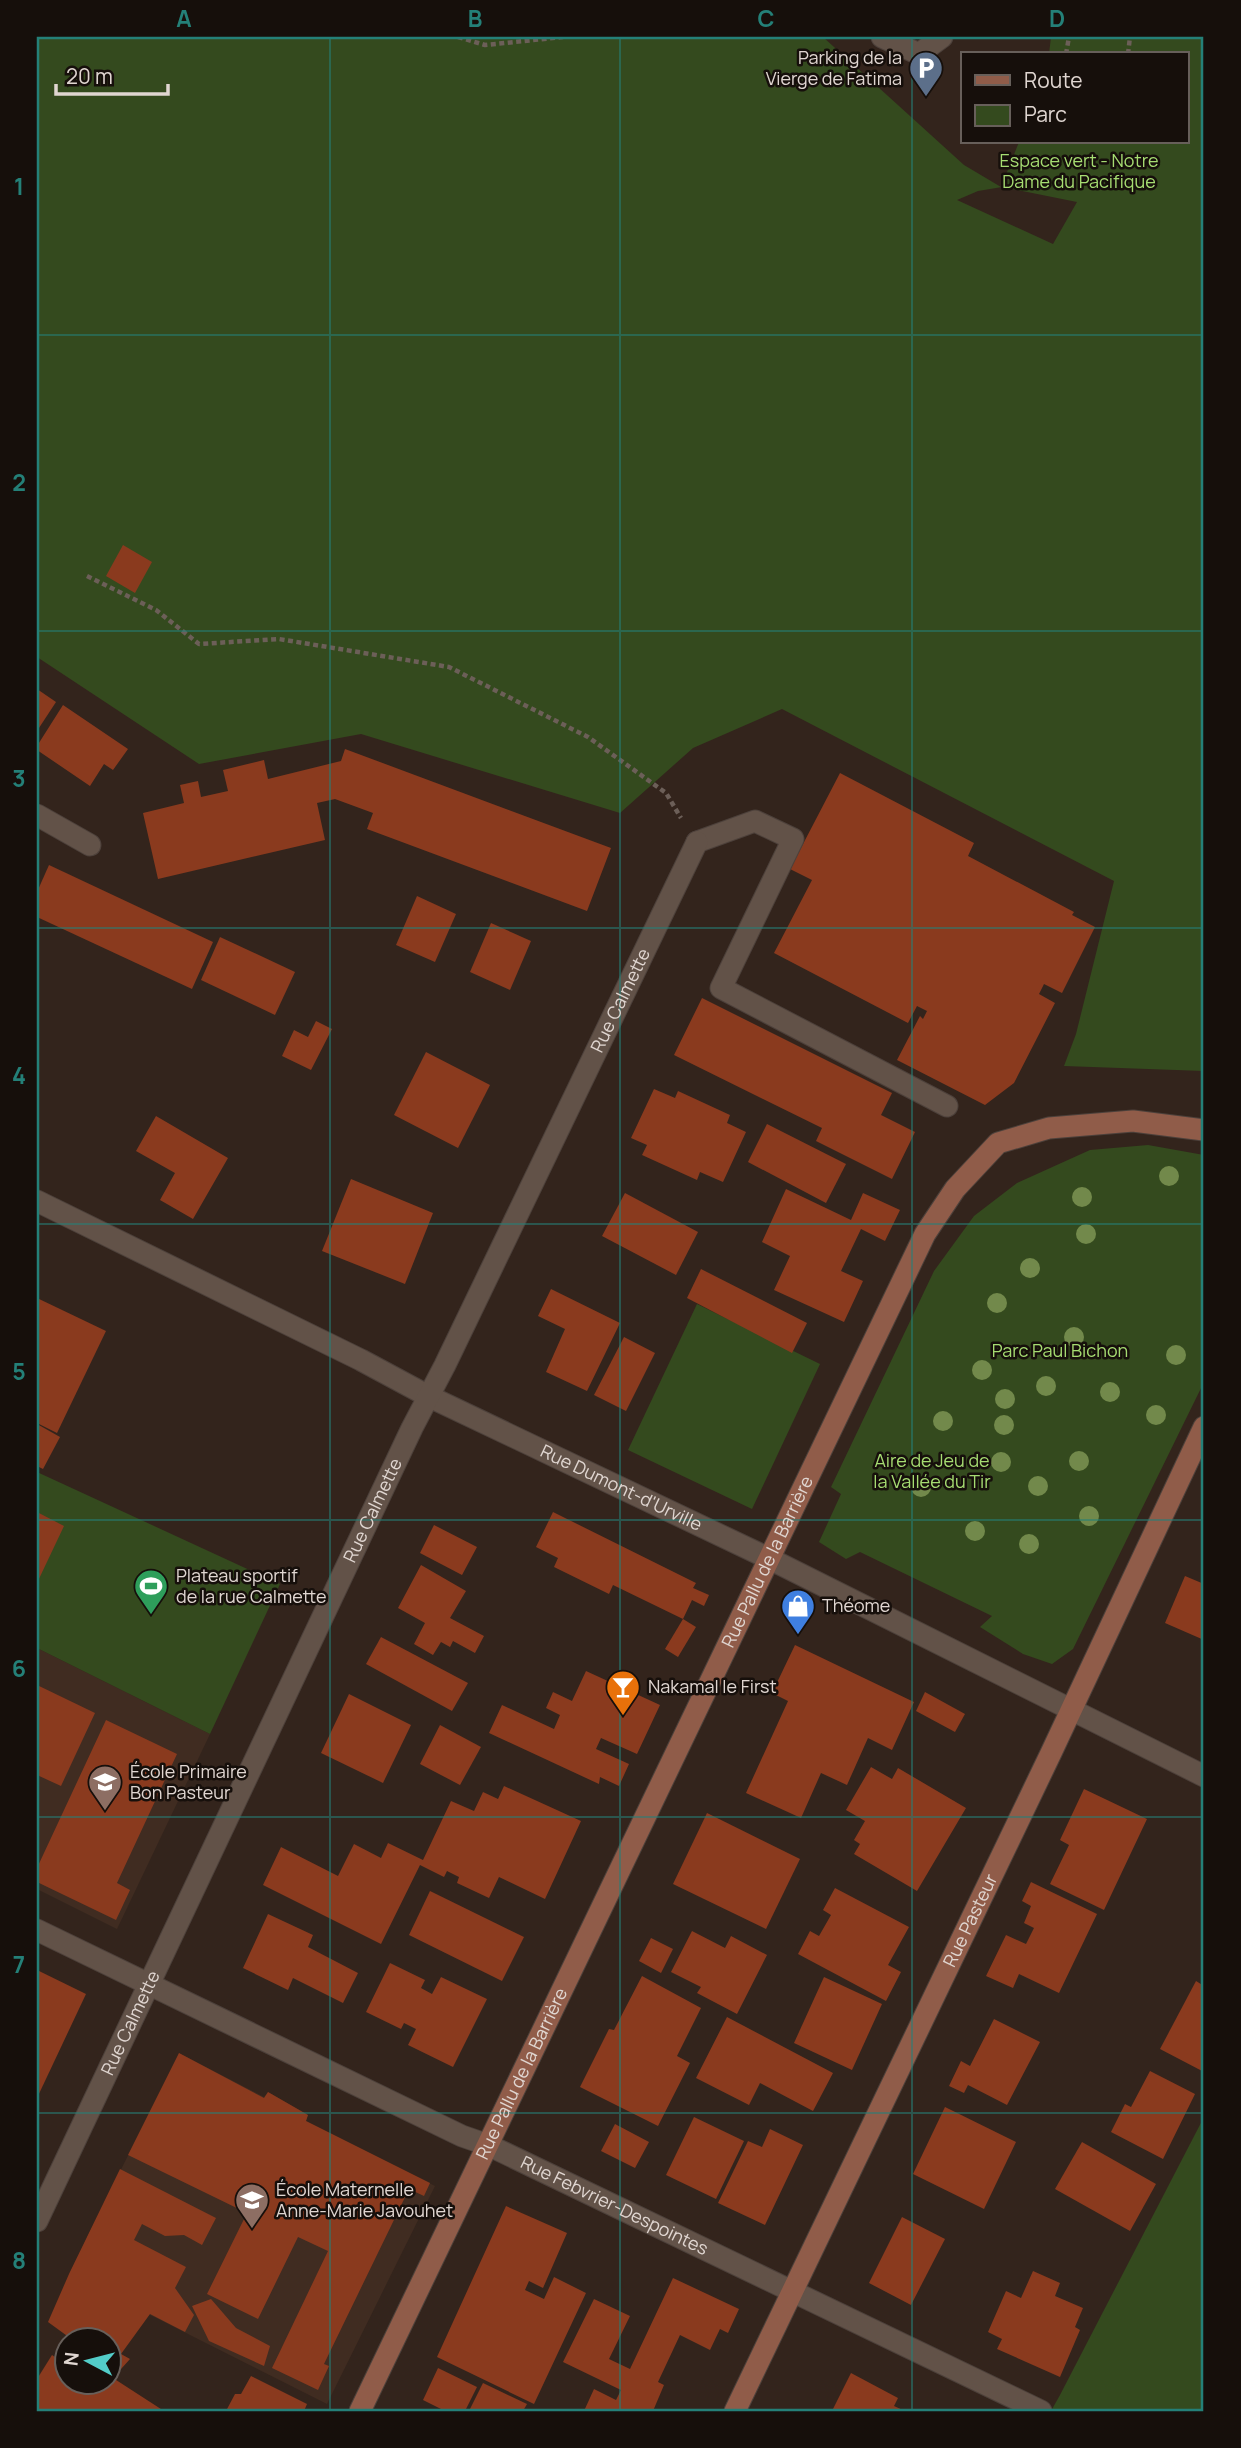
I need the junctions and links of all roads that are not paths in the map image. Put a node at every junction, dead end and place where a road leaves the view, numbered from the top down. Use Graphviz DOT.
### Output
graph roads {
  1 [pos="882,37"];
  2 [pos="942,37"];
  3 [pos="37,815"];
  4 [pos="90,845"];
  5 [pos="947,1107"];
  6 [pos="1204,1130"];
  7 [pos="37,1201"];
  8 [pos="428,1396"];
  9 [pos="1204,1427"];
  10 [pos="768,1558"];
  11 [pos="1072,1709"];
  12 [pos="1204,1776"];
  13 [pos="37,1930"];
  14 [pos="148,1986"];
  15 [pos="488,2145"];
  16 [pos="37,2221"];
  17 [pos="793,2291"];
  18 [pos="360,2411"];
  19 [pos="735,2411"];
  20 [pos="1041,2411"];
  1 -- 2 [label="street"];
  3 -- 4 [label="street"];
  5 -- 8 [label="street, Rue Calmette"];
  6 -- 10 [label="street, Rue Pallu de la Barrière"];
  7 -- 8 [label="street, Rue Dumont-d'Urville"];
  8 -- 10 [label="street, Rue Dumont-d'Urville"];
  8 -- 14 [label="street, Rue Calmette"];
  9 -- 11 [label="street, Rue Pasteur"];
  10 -- 11 [label="street, Rue Dumont-d'Urville"];
  10 -- 15 [label="street, Rue Pallu de la Barrière"];
  11 -- 12 [label="street, Rue Dumont-d'Urville"];
  11 -- 17 [label="street, Rue Pasteur"];
  13 -- 14 [label="street, Rue Febvrier-Despointes"];
  14 -- 15 [label="street, Rue Febvrier-Despointes"];
  14 -- 16 [label="street, Rue Calmette"];
  15 -- 17 [label="street, Rue Febvrier-Despointes"];
  15 -- 18 [label="street, Rue Pallu de la Barrière"];
  17 -- 19 [label="street, Rue Pasteur"];
  17 -- 20 [label="street, Rue Febvrier-Despointes"];
}
